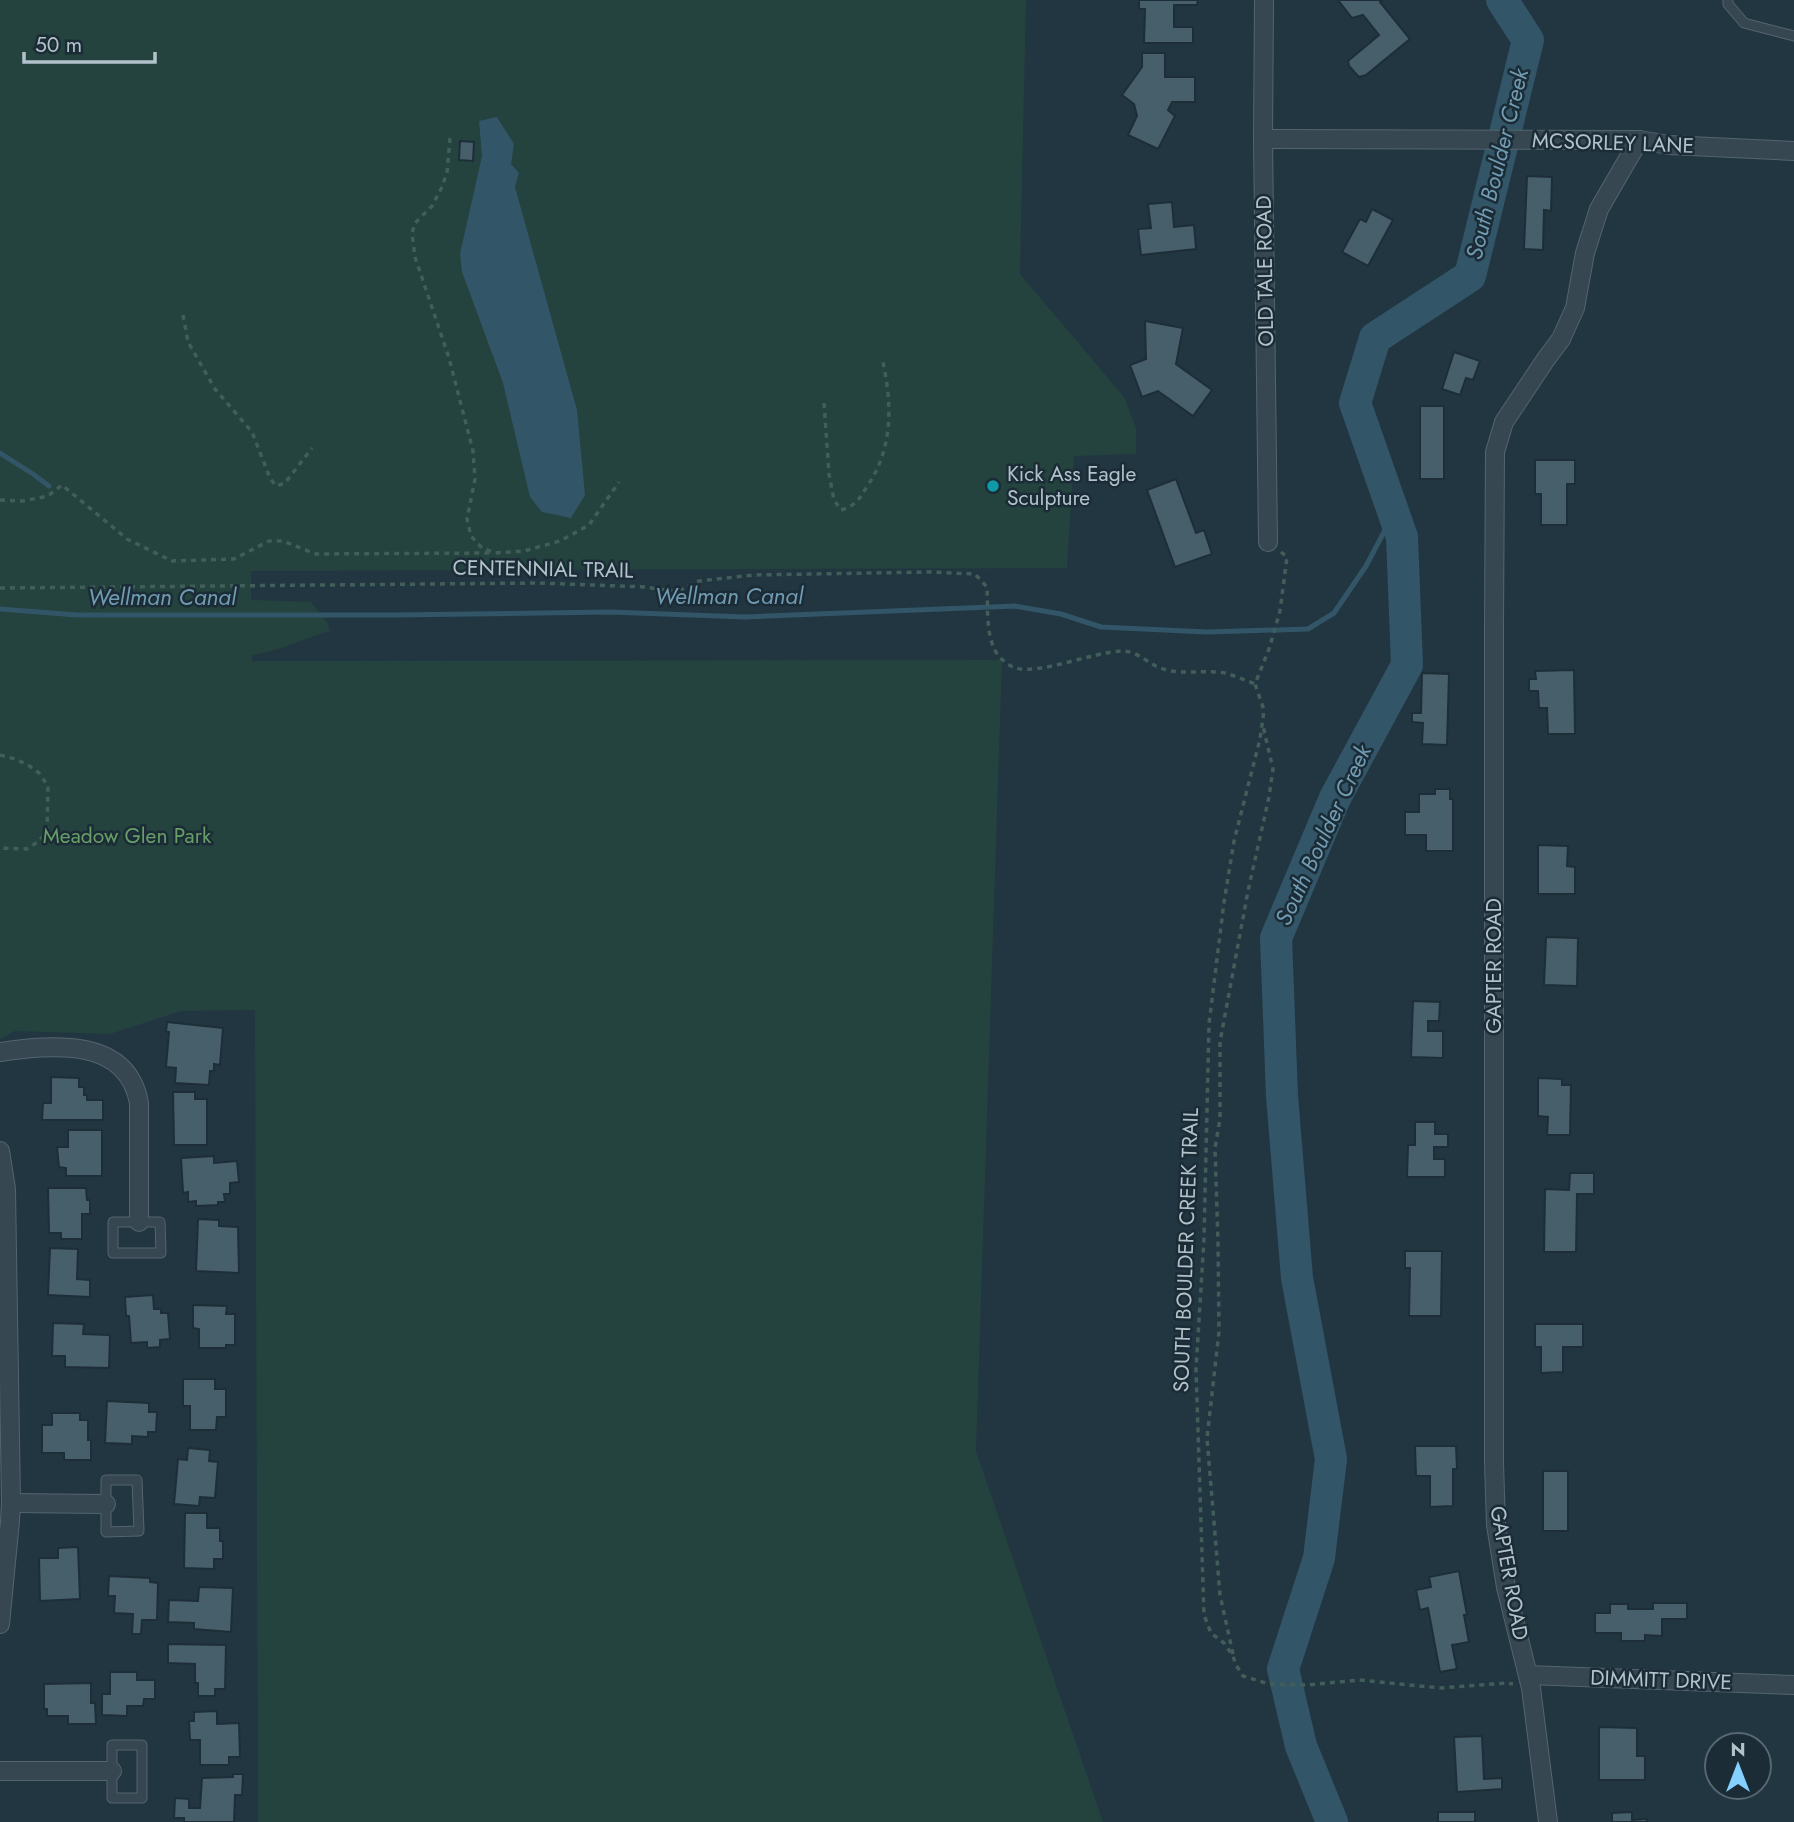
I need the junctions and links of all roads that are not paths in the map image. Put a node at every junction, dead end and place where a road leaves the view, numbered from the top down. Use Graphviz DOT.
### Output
graph roads {
  1 [pos="1264,0"];
  2 [pos="1728,0"];
  3 [pos="1794,36"];
  4 [pos="1263,139"];
  5 [pos="1639,140"];
  6 [pos="1794,151"];
  7 [pos="1268,542"];
  8 [pos="0,1052"];
  9 [pos="0,1151"];
  10 [pos="139,1222"];
  11 [pos="11,1503"];
  12 [pos="106,1503"];
  13 [pos="0,1624"];
  14 [pos="1530,1681"];
  15 [pos="1794,1685"];
  16 [pos="0,1771"];
  17 [pos="112,1771"];
  18 [pos="1548,1822"];
  1 -- 4 [label="street, OLD TALE ROAD"];
  2 -- 3 [label="lane"];
  4 -- 5 [label="street, MCSORLEY LANE"];
  4 -- 7 [label="street, OLD TALE ROAD"];
  5 -- 6 [label="street, MCSORLEY LANE"];
  5 -- 14 [label="street, GAPTER ROAD"];
  8 -- 10 [label="street"];
  9 -- 11 [label="street"];
  10 -- 10 [label="lane"];
  11 -- 12 [label="street"];
  11 -- 13 [label="street"];
  12 -- 12 [label="lane"];
  14 -- 15 [label="street, DIMMITT DRIVE"];
  14 -- 18 [label="street, GAPTER ROAD"];
  16 -- 17 [label="street"];
  17 -- 17 [label="lane"];
}
